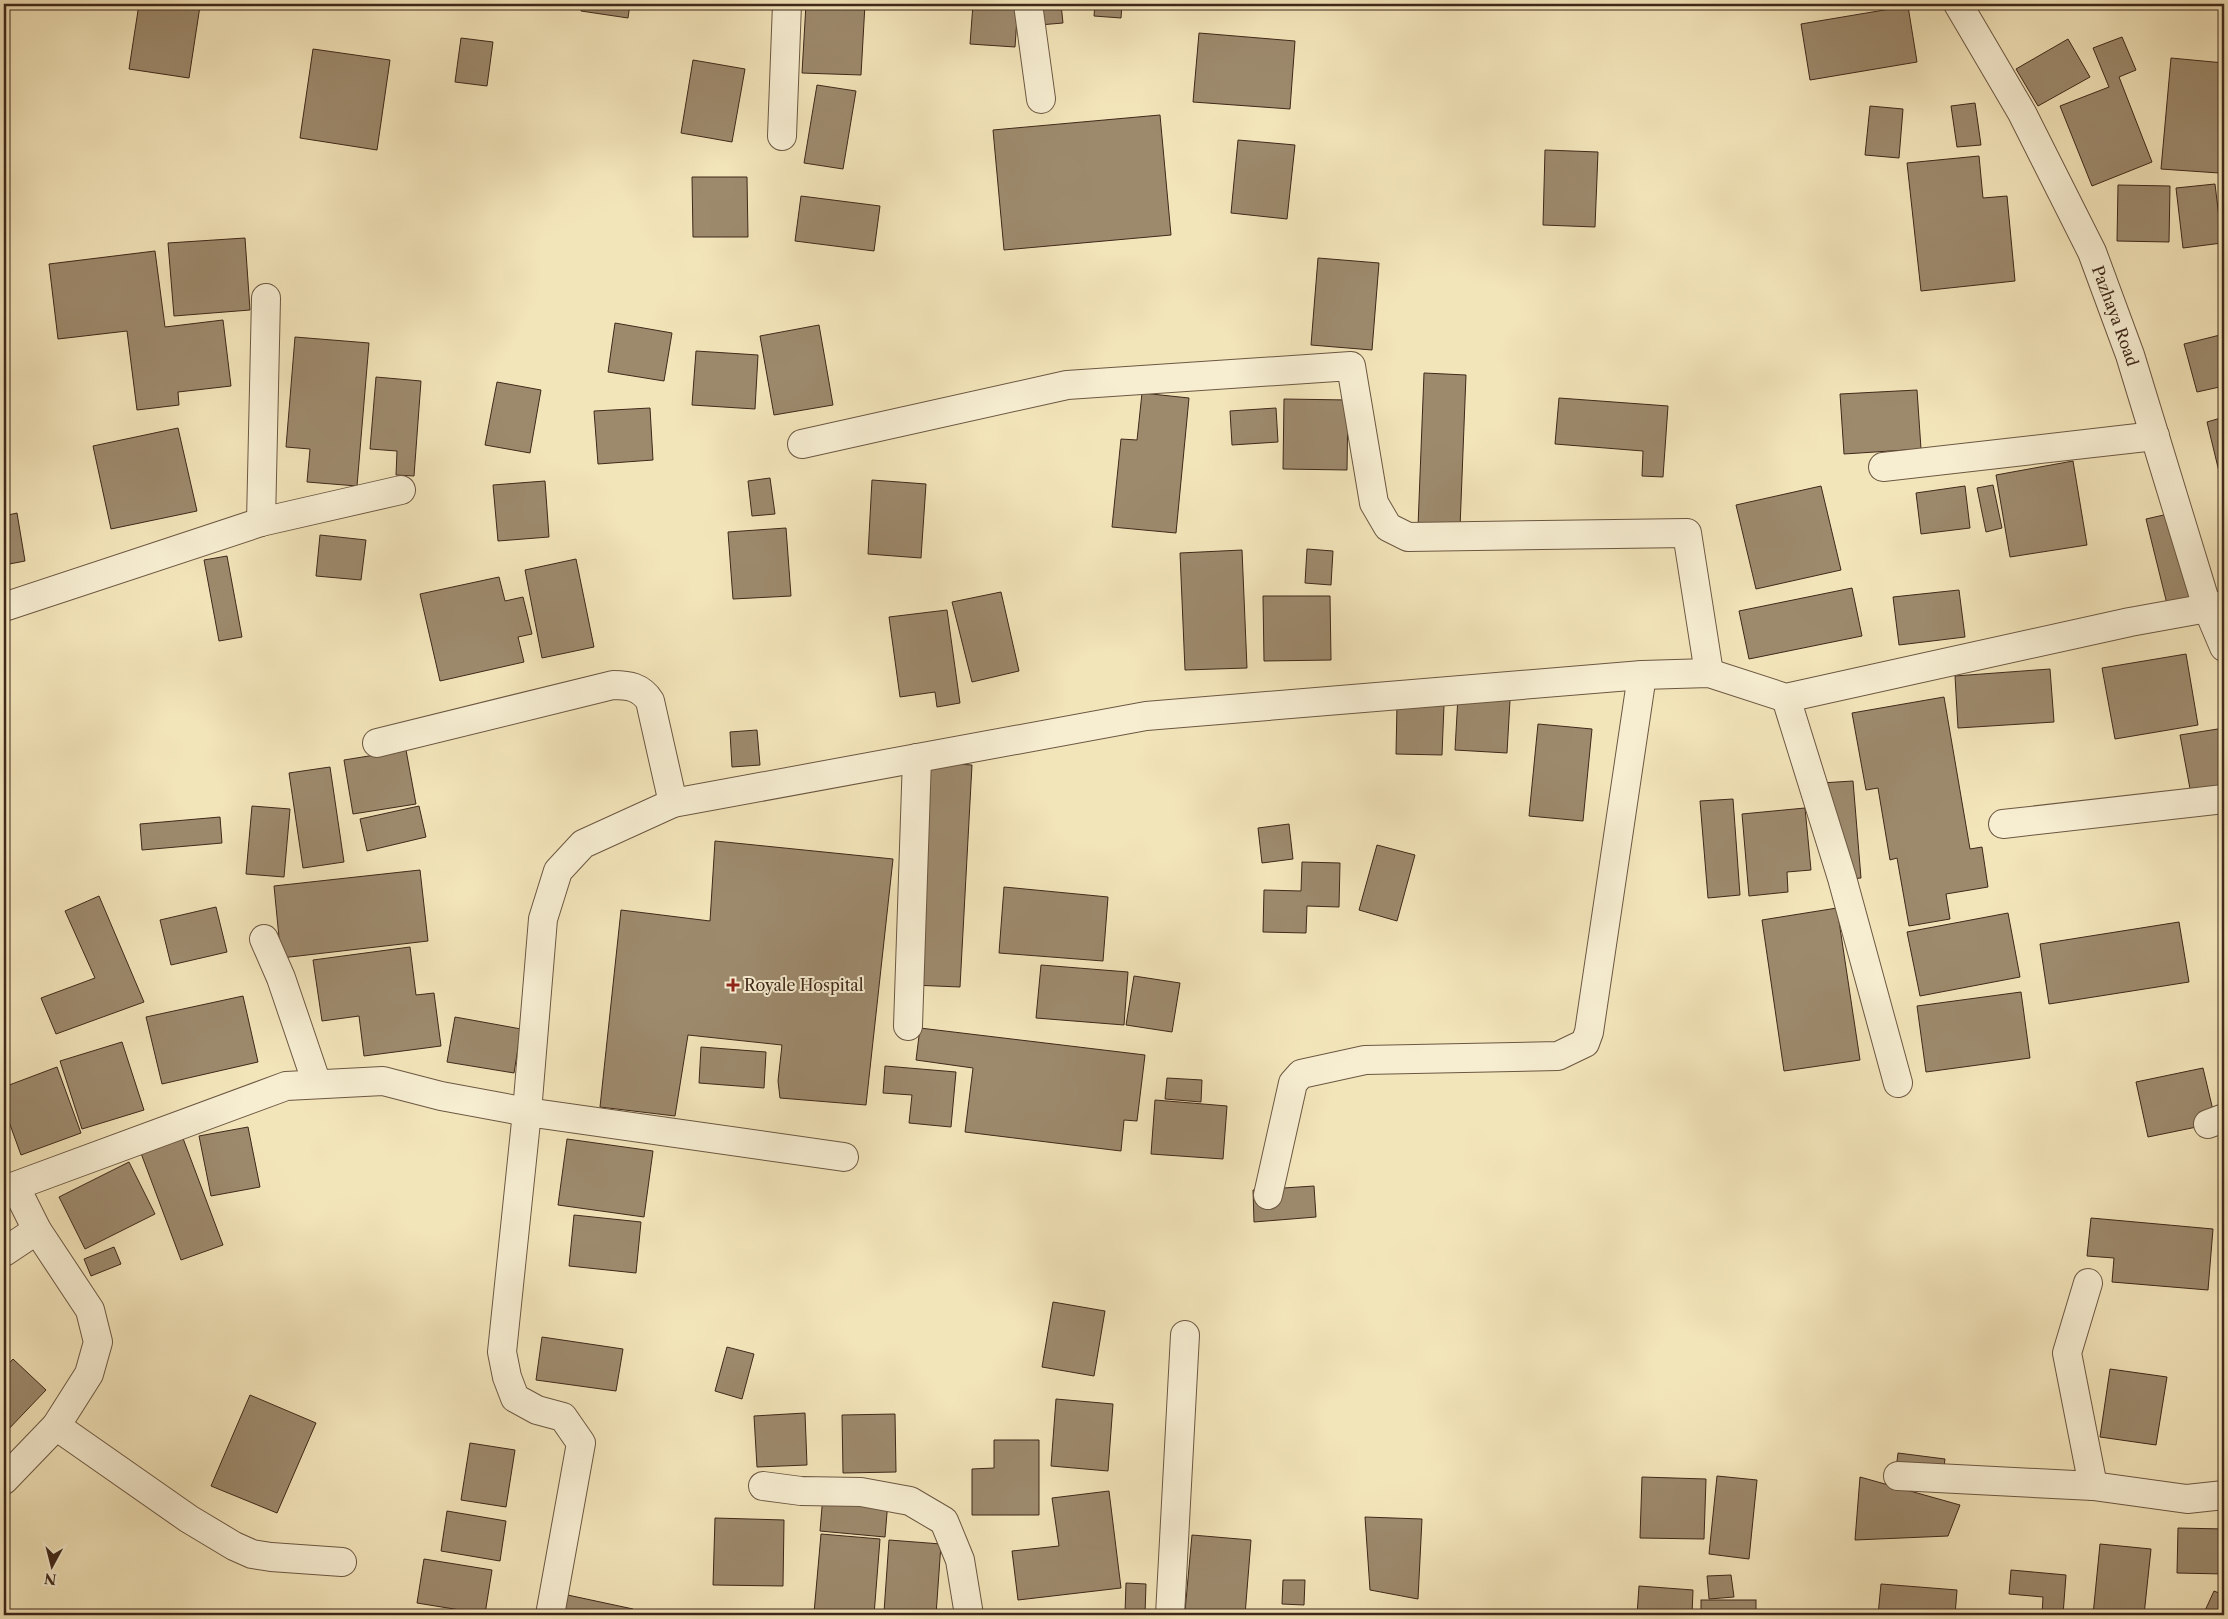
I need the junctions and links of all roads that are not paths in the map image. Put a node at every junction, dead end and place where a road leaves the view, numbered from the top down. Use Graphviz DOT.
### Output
graph roads {
  1 [pos="787,4"];
  2 [pos="1028,4"];
  3 [pos="1958,4"];
  4 [pos="1041,99"];
  5 [pos="782,136"];
  6 [pos="266,298"];
  7 [pos="2155,436"];
  8 [pos="802,444"];
  9 [pos="1883,467"];
  10 [pos="401,490"];
  11 [pos="260,522"];
  12 [pos="2216,606"];
  13 [pos="4,607"];
  14 [pos="2224,647"];
  15 [pos="1709,674"];
  16 [pos="1642,675"];
  17 [pos="1786,698"];
  18 [pos="378,743"];
  19 [pos="917,758"];
  20 [pos="2224,799"];
  21 [pos="673,803"];
  22 [pos="2003,824"];
  23 [pos="264,939"];
  24 [pos="908,1026"];
  25 [pos="317,1084"];
  26 [pos="1898,1084"];
  27 [pos="528,1112"];
  28 [pos="844,1157"];
  29 [pos="9,1177"];
  30 [pos="1268,1196"];
  31 [pos="37,1230"];
  32 [pos="4,1252"];
  33 [pos="2088,1283"];
  34 [pos="1185,1335"];
  35 [pos="56,1426"];
  36 [pos="1898,1476"];
  37 [pos="4,1480"];
  38 [pos="763,1486"];
  39 [pos="2093,1486"];
  40 [pos="2224,1495"];
  41 [pos="342,1562"];
  42 [pos="550,1615"];
  43 [pos="969,1615"];
  44 [pos="1170,1615"];
  1 -- 5 [label="street"];
  2 -- 4 [label="street"];
  3 -- 7 [label="street, Pazhaya Road"];
  6 -- 11 [label="street"];
  7 -- 9 [label="street"];
  7 -- 12 [label="street, Pazhaya Road"];
  8 -- 15 [label="street"];
  10 -- 11 [label="street"];
  11 -- 13 [label="street"];
  12 -- 14 [label="street, Pazhaya Road"];
  12 -- 17 [label="street"];
  15 -- 16 [label="street"];
  15 -- 17 [label="street"];
  16 -- 19 [label="street"];
  16 -- 30 [label="street"];
  17 -- 26 [label="street"];
  18 -- 21 [label="street"];
  19 -- 21 [label="street"];
  19 -- 24 [label="street"];
  20 -- 22 [label="street"];
  21 -- 27 [label="street"];
  23 -- 25 [label="street"];
  25 -- 27 [label="street"];
  25 -- 29 [label="street"];
  27 -- 28 [label="street"];
  27 -- 42 [label="street"];
  29 -- 31 [label="street"];
  31 -- 32 [label="street"];
  31 -- 35 [label="street"];
  33 -- 39 [label="street"];
  34 -- 44 [label="street"];
  35 -- 37 [label="street"];
  35 -- 41 [label="street"];
  36 -- 39 [label="street"];
  38 -- 43 [label="street"];
  39 -- 40 [label="street"];
}
